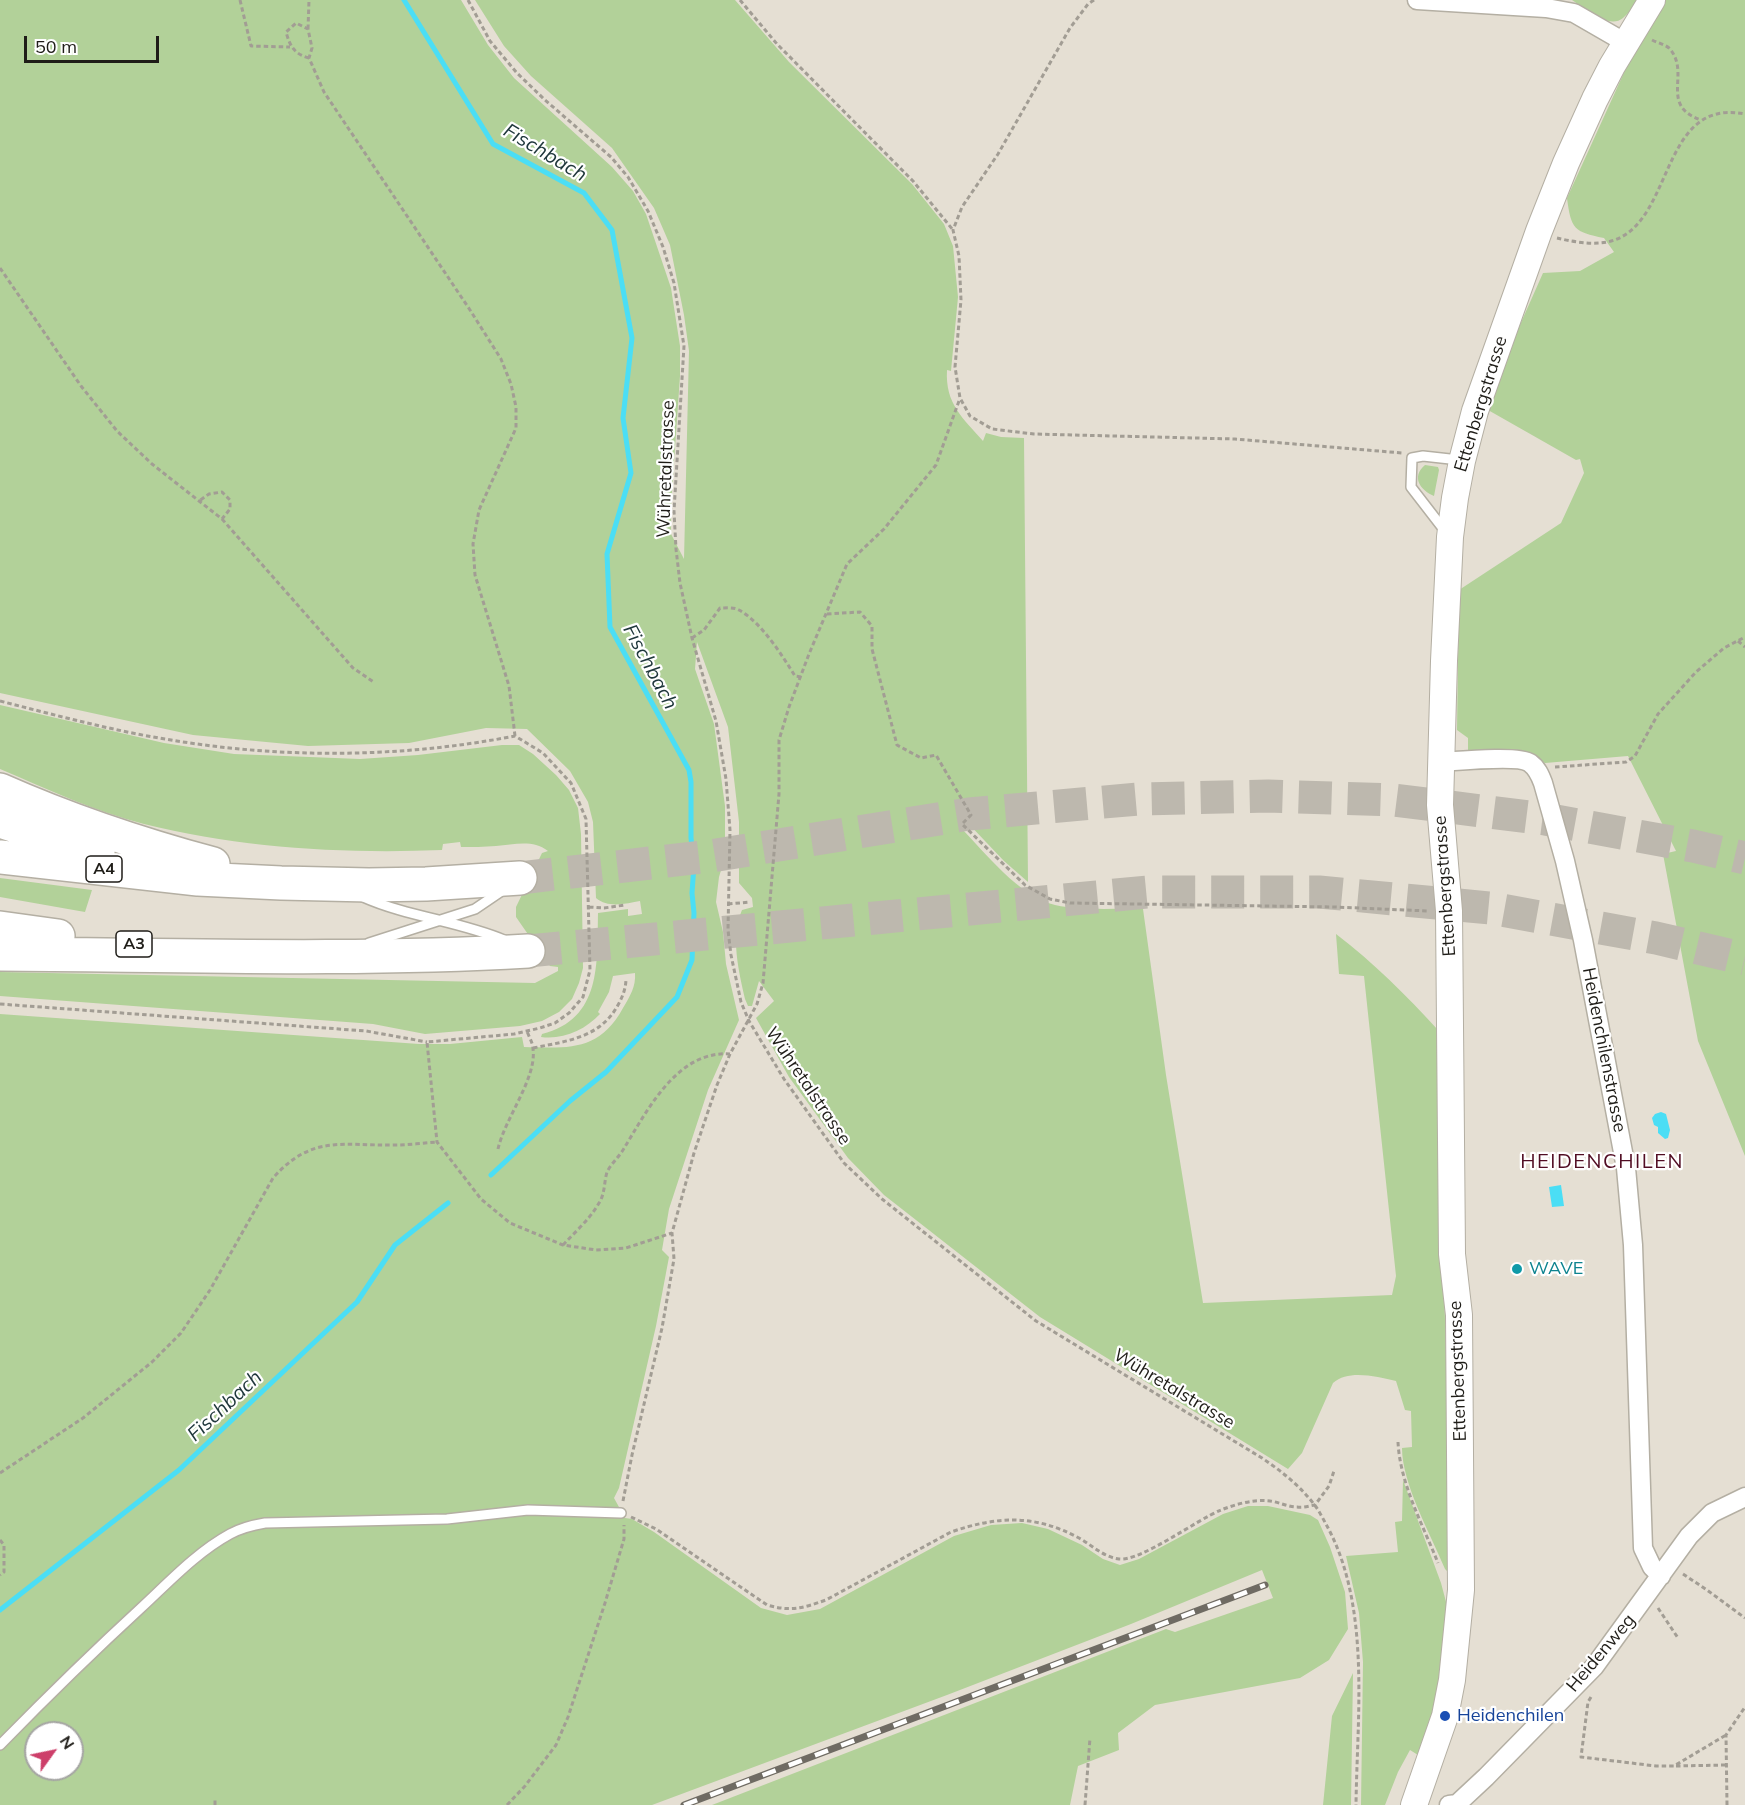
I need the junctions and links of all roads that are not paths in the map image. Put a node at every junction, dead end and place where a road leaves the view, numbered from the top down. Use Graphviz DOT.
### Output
graph roads {
  1 [pos="1417,0"];
  2 [pos="1652,0"];
  3 [pos="1576,7"];
  4 [pos="1630,35"];
  5 [pos="1462,461"];
  6 [pos="1450,537"];
  7 [pos="1440,762"];
  8 [pos="0,790"];
  9 [pos="0,821"];
  10 [pos="0,857"];
  11 [pos="520,878"];
  12 [pos="198,879"];
  13 [pos="281,883"];
  14 [pos="334,884"];
  15 [pos="440,921"];
  16 [pos="0,928"];
  17 [pos="528,951"];
  18 [pos="0,954"];
  19 [pos="267,956"];
  20 [pos="333,957"];
  21 [pos="1745,1497"];
  22 [pos="621,1513"];
  23 [pos="1665,1571"];
  24 [pos="0,1746"];
  25 [pos="1423,1802"];
  26 [pos="1449,1805"];
  1 -- 3 [label="street"];
  2 -- 4 [label="street, Ettenbergstrasse"];
  3 -- 4 [label="street"];
  4 -- 5 [label="street, Ettenbergstrasse"];
  5 -- 6 [label="street, Ettenbergstrasse"];
  5 -- 6 [label="lane"];
  6 -- 7 [label="street, Ettenbergstrasse"];
  7 -- 23 [label="street, Heidenchilenstrasse"];
  7 -- 25 [label="street, Ettenbergstrasse"];
  8 -- 13 [label="highway"];
  9 -- 12 [label="highway"];
  10 -- 12 [label="highway, A4"];
  11 -- 14 [label="highway"];
  11 -- 15 [label="lane"];
  12 -- 13 [label="highway"];
  13 -- 14 [label="highway"];
  14 -- 15 [label="lane"];
  15 -- 17 [label="lane"];
  15 -- 20 [label="lane"];
  16 -- 19 [label="highway, A3"];
  17 -- 20 [label="highway, A3"];
  18 -- 19 [label="highway, A3"];
  19 -- 20 [label="highway, A3"];
  21 -- 23 [label="street, Heidenweg"];
  22 -- 24 [label="lane"];
  23 -- 26 [label="street, Heidenweg"];
}
